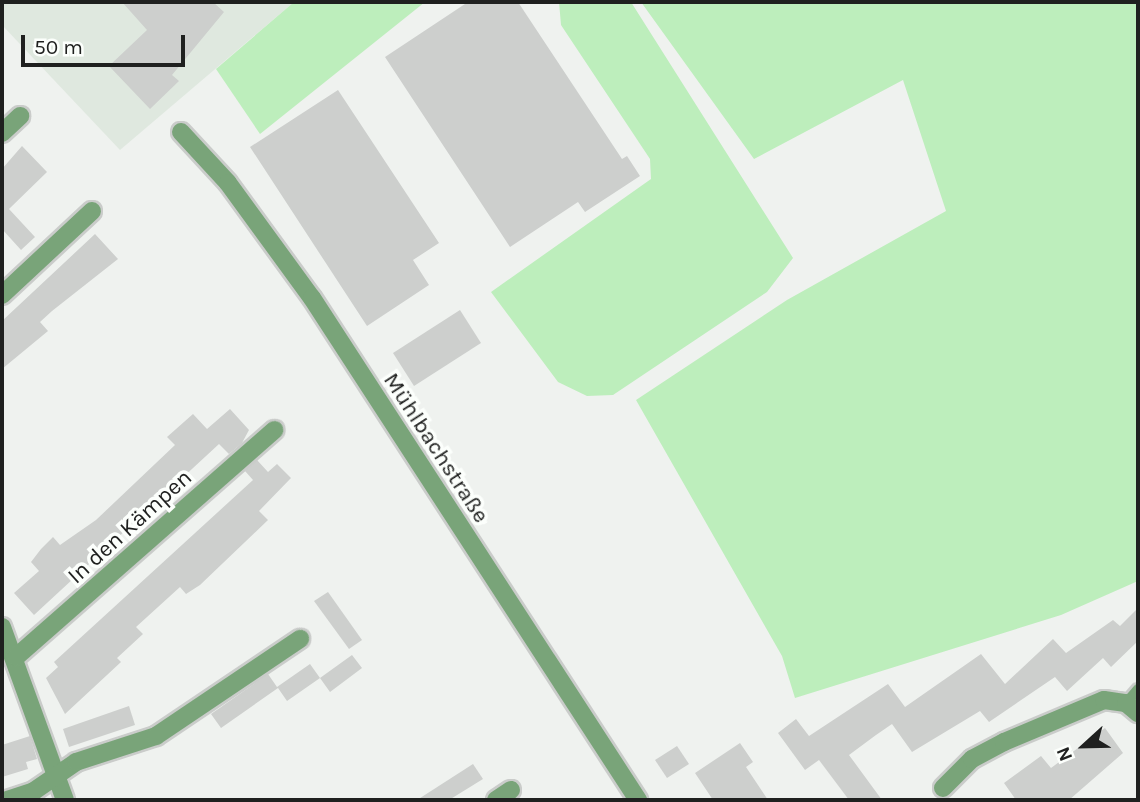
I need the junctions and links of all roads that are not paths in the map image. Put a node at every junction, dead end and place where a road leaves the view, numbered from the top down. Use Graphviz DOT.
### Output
graph roads {
  1 [pos="20,116"];
  2 [pos="181,132"];
  3 [pos="2,133"];
  4 [pos="92,211"];
  5 [pos="2,295"];
  6 [pos="274,430"];
  7 [pos="2,627"];
  8 [pos="300,639"];
  9 [pos="16,657"];
  10 [pos="1138,689"];
  11 [pos="1132,708"];
  12 [pos="57,778"];
  13 [pos="943,788"];
  14 [pos="511,790"];
  15 [pos="7,800"];
  16 [pos="65,800"];
  17 [pos="496,800"];
  18 [pos="638,800"];
  1 -- 3 [label="street"];
  2 -- 18 [label="street, Mühlbachstraße"];
  4 -- 5 [label="street"];
  6 -- 9 [label="street, In den Kämpen"];
  7 -- 9 [label="street"];
  8 -- 12 [label="street"];
  9 -- 12 [label="street"];
  10 -- 11 [label="lane"];
  11 -- 13 [label="street"];
  12 -- 15 [label="street"];
  12 -- 16 [label="street"];
  14 -- 17 [label="street"];
}
